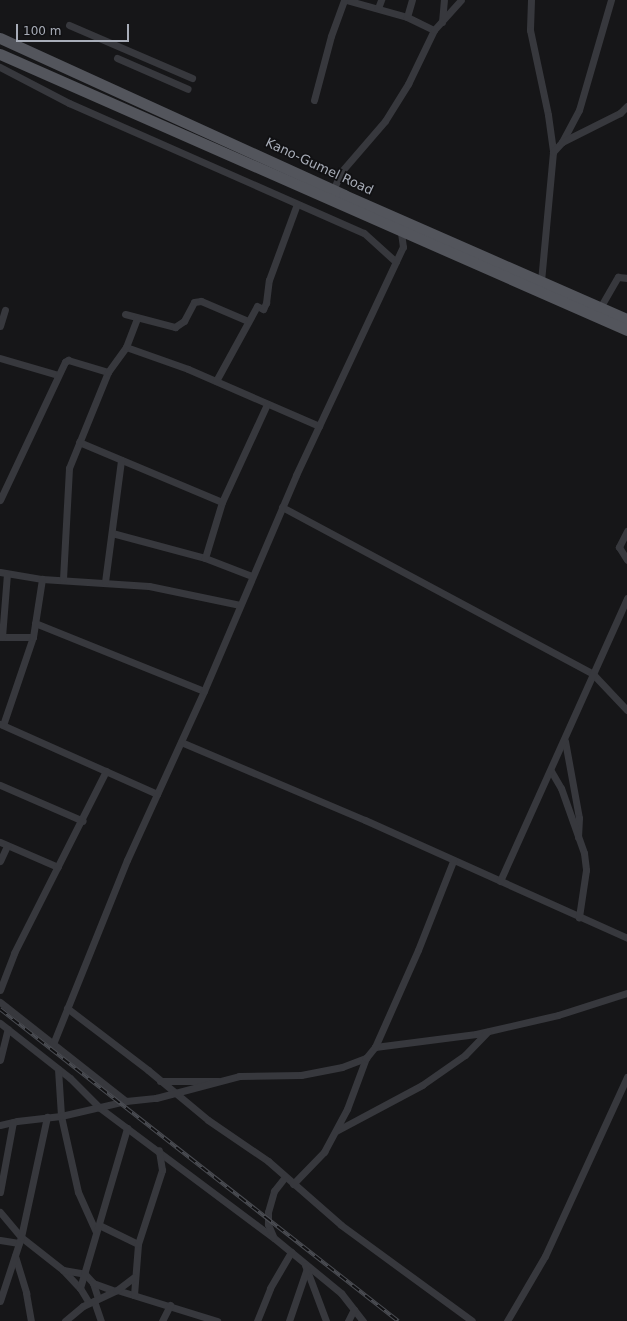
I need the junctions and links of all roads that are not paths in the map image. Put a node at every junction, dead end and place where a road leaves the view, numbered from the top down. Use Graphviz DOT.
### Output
graph roads {
  1 [pos="345,0"];
  2 [pos="382,0"];
  3 [pos="412,0"];
  4 [pos="444,0"];
  5 [pos="461,0"];
  6 [pos="531,0"];
  7 [pos="611,0"];
  8 [pos="378,8"];
  9 [pos="407,17"];
  10 [pos="442,22"];
  11 [pos="69,25"];
  12 [pos="434,30"];
  13 [pos="0,38"];
  14 [pos="0,54"];
  15 [pos="117,58"];
  16 [pos="0,67"];
  17 [pos="192,78"];
  18 [pos="188,89"];
  19 [pos="118,92"];
  20 [pos="314,100"];
  21 [pos="111,104"];
  22 [pos="627,106"];
  23 [pos="562,142"];
  24 [pos="552,152"];
  25 [pos="334,188"];
  26 [pos="297,204"];
  27 [pos="401,232"];
  28 [pos="396,262"];
  29 [pos="627,278"];
  30 [pos="541,281"];
  31 [pos="601,306"];
  32 [pos="5,310"];
  33 [pos="125,314"];
  34 [pos="137,318"];
  35 [pos="621,320"];
  36 [pos="248,321"];
  37 [pos="0,326"];
  38 [pos="627,330"];
  39 [pos="126,347"];
  40 [pos="0,358"];
  41 [pos="108,372"];
  42 [pos="58,375"];
  43 [pos="216,381"];
  44 [pos="267,404"];
  45 [pos="319,426"];
  46 [pos="79,442"];
  47 [pos="121,460"];
  48 [pos="0,500"];
  49 [pos="222,502"];
  50 [pos="282,507"];
  51 [pos="627,531"];
  52 [pos="112,533"];
  53 [pos="205,558"];
  54 [pos="627,560"];
  55 [pos="3,573"];
  56 [pos="252,576"];
  57 [pos="42,579"];
  58 [pos="63,579"];
  59 [pos="105,582"];
  60 [pos="627,598"];
  61 [pos="240,605"];
  62 [pos="35,623"];
  63 [pos="1,637"];
  64 [pos="33,637"];
  65 [pos="592,673"];
  66 [pos="204,691"];
  67 [pos="627,710"];
  68 [pos="1,725"];
  69 [pos="564,740"];
  70 [pos="181,742"];
  71 [pos="106,771"];
  72 [pos="551,771"];
  73 [pos="0,785"];
  74 [pos="157,794"];
  75 [pos="83,821"];
  76 [pos="578,838"];
  77 [pos="0,842"];
  78 [pos="7,846"];
  79 [pos="0,861"];
  80 [pos="453,861"];
  81 [pos="58,867"];
  82 [pos="500,881"];
  83 [pos="579,917"];
  84 [pos="627,938"];
  85 [pos="0,990"];
  86 [pos="627,994"];
  87 [pos="0,1002"];
  88 [pos="67,1008"];
  89 [pos="0,1023"];
  90 [pos="8,1029"];
  91 [pos="488,1032"];
  92 [pos="53,1044"];
  93 [pos="376,1047"];
  94 [pos="366,1058"];
  95 [pos="0,1060"];
  96 [pos="58,1069"];
  97 [pos="627,1077"];
  98 [pos="160,1081"];
  99 [pos="219,1081"];
  100 [pos="175,1094"];
  101 [pos="126,1101"];
  102 [pos="100,1108"];
  103 [pos="47,1116"];
  104 [pos="61,1116"];
  105 [pos="13,1122"];
  106 [pos="0,1125"];
  107 [pos="127,1128"];
  108 [pos="336,1131"];
  109 [pos="159,1150"];
  110 [pos="285,1177"];
  111 [pos="293,1184"];
  112 [pos="0,1192"];
  113 [pos="0,1212"];
  114 [pos="99,1224"];
  115 [pos="96,1232"];
  116 [pos="274,1238"];
  117 [pos="0,1240"];
  118 [pos="20,1240"];
  119 [pos="138,1244"];
  120 [pos="291,1252"];
  121 [pos="15,1256"];
  122 [pos="306,1268"];
  123 [pos="63,1270"];
  124 [pos="85,1274"];
  125 [pos="134,1277"];
  126 [pos="93,1283"];
  127 [pos="80,1288"];
  128 [pos="116,1290"];
  129 [pos="134,1295"];
  130 [pos="0,1301"];
  131 [pos="94,1301"];
  132 [pos="170,1305"];
  133 [pos="354,1309"];
  134 [pos="31,1321"];
  135 [pos="65,1321"];
  136 [pos="101,1321"];
  137 [pos="162,1321"];
  138 [pos="217,1321"];
  139 [pos="256,1321"];
  140 [pos="289,1321"];
  141 [pos="326,1321"];
  142 [pos="348,1321"];
  143 [pos="363,1321"];
  144 [pos="472,1321"];
  145 [pos="507,1321"];
  1 -- 8 [label="street"];
  1 -- 20 [label="street"];
  2 -- 8 [label="street"];
  3 -- 9 [label="street"];
  4 -- 10 [label="street"];
  5 -- 10 [label="street"];
  6 -- 24 [label="street"];
  7 -- 23 [label="street"];
  8 -- 9 [label="street"];
  9 -- 12 [label="street"];
  10 -- 12 [label="street"];
  11 -- 17 [label="street"];
  12 -- 25 [label="street"];
  13 -- 19 [label="main road, Kano-Gumel Road"];
  14 -- 21 [label="main road, Kano-Gumel Road"];
  15 -- 18 [label="street"];
  16 -- 26 [label="street"];
  19 -- 21 [label="main road"];
  19 -- 25 [label="main road, Kano-Gumel Road"];
  21 -- 27 [label="main road, Kano-Gumel Road"];
  22 -- 23 [label="street"];
  23 -- 24 [label="street"];
  24 -- 30 [label="street"];
  25 -- 30 [label="main road, Kano-Gumel Road"];
  26 -- 28 [label="street"];
  26 -- 36 [label="street"];
  27 -- 28 [label="street"];
  27 -- 35 [label="main road, Kano-Gumel Road"];
  28 -- 45 [label="street"];
  29 -- 31 [label="street"];
  30 -- 31 [label="main road, Kano-Gumel Road"];
  31 -- 35 [label="main road, Kano-Gumel Road"];
  32 -- 37 [label="street"];
  33 -- 34 [label="street"];
  34 -- 36 [label="street"];
  34 -- 39 [label="street"];
  35 -- 38 [label="main road, Kano-Gumel Road"];
  36 -- 43 [label="street"];
  39 -- 41 [label="street"];
  39 -- 43 [label="street"];
  40 -- 42 [label="street"];
  41 -- 42 [label="street"];
  41 -- 46 [label="street"];
  42 -- 48 [label="street"];
  43 -- 44 [label="street"];
  44 -- 45 [label="street"];
  44 -- 49 [label="street"];
  45 -- 50 [label="street"];
  46 -- 47 [label="street"];
  46 -- 58 [label="street"];
  47 -- 49 [label="street"];
  47 -- 52 [label="street"];
  49 -- 53 [label="street"];
  50 -- 56 [label="street"];
  50 -- 65 [label="street"];
  51 -- 54 [label="street"];
  52 -- 53 [label="street"];
  52 -- 59 [label="street"];
  53 -- 56 [label="street"];
  55 -- 57 [label="street"];
  55 -- 63 [label="street"];
  56 -- 61 [label="street"];
  57 -- 58 [label="street"];
  57 -- 62 [label="street"];
  58 -- 59 [label="street"];
  59 -- 61 [label="street"];
  60 -- 65 [label="street"];
  61 -- 66 [label="street"];
  62 -- 64 [label="street"];
  62 -- 66 [label="street"];
  63 -- 64 [label="street"];
  64 -- 68 [label="street"];
  65 -- 67 [label="street"];
  65 -- 69 [label="street"];
  66 -- 70 [label="street"];
  68 -- 71 [label="street"];
  69 -- 72 [label="street"];
  69 -- 76 [label="street"];
  70 -- 74 [label="street"];
  70 -- 80 [label="street"];
  71 -- 74 [label="street"];
  71 -- 75 [label="street"];
  72 -- 76 [label="street"];
  72 -- 82 [label="street"];
  73 -- 75 [label="street"];
  74 -- 88 [label="street"];
  75 -- 81 [label="street"];
  76 -- 83 [label="street"];
  77 -- 78 [label="street"];
  78 -- 79 [label="street"];
  78 -- 81 [label="street"];
  80 -- 82 [label="street"];
  80 -- 93 [label="street"];
  81 -- 85 [label="street"];
  82 -- 83 [label="street"];
  83 -- 84 [label="street"];
  86 -- 91 [label="street"];
  87 -- 92 [label="street"];
  88 -- 92 [label="street"];
  88 -- 98 [label="street"];
  89 -- 90 [label="street"];
  90 -- 95 [label="street"];
  90 -- 96 [label="street"];
  91 -- 93 [label="street"];
  91 -- 108 [label="street"];
  92 -- 101 [label="street"];
  93 -- 94 [label="street"];
  94 -- 99 [label="street"];
  94 -- 108 [label="street"];
  96 -- 102 [label="street"];
  96 -- 104 [label="street"];
  97 -- 145 [label="street"];
  98 -- 99 [label="street"];
  98 -- 100 [label="street"];
  99 -- 100 [label="street"];
  100 -- 101 [label="street"];
  100 -- 110 [label="street"];
  101 -- 102 [label="street"];
  102 -- 104 [label="street"];
  102 -- 107 [label="street"];
  103 -- 104 [label="street"];
  103 -- 105 [label="street"];
  103 -- 118 [label="street"];
  104 -- 115 [label="street"];
  105 -- 106 [label="street"];
  105 -- 112 [label="street"];
  107 -- 109 [label="street"];
  107 -- 114 [label="street"];
  108 -- 111 [label="street"];
  109 -- 116 [label="street"];
  109 -- 119 [label="street"];
  110 -- 111 [label="street"];
  110 -- 116 [label="street"];
  111 -- 144 [label="street"];
  113 -- 118 [label="street"];
  114 -- 115 [label="street"];
  114 -- 119 [label="street"];
  115 -- 124 [label="street"];
  116 -- 120 [label="street"];
  117 -- 118 [label="street"];
  118 -- 121 [label="street"];
  118 -- 123 [label="street"];
  119 -- 125 [label="street"];
  120 -- 122 [label="street"];
  120 -- 139 [label="street"];
  121 -- 130 [label="street"];
  121 -- 134 [label="street"];
  122 -- 133 [label="street"];
  122 -- 140 [label="street"];
  122 -- 141 [label="street"];
  123 -- 124 [label="street"];
  123 -- 127 [label="street"];
  124 -- 126 [label="street"];
  124 -- 127 [label="street"];
  125 -- 128 [label="street"];
  125 -- 129 [label="street"];
  126 -- 128 [label="street"];
  126 -- 131 [label="street"];
  127 -- 131 [label="street"];
  128 -- 129 [label="street"];
  128 -- 131 [label="street"];
  129 -- 132 [label="street"];
  131 -- 135 [label="street"];
  131 -- 136 [label="street"];
  132 -- 137 [label="street"];
  132 -- 138 [label="street"];
  133 -- 142 [label="street"];
  133 -- 143 [label="street"];
}
